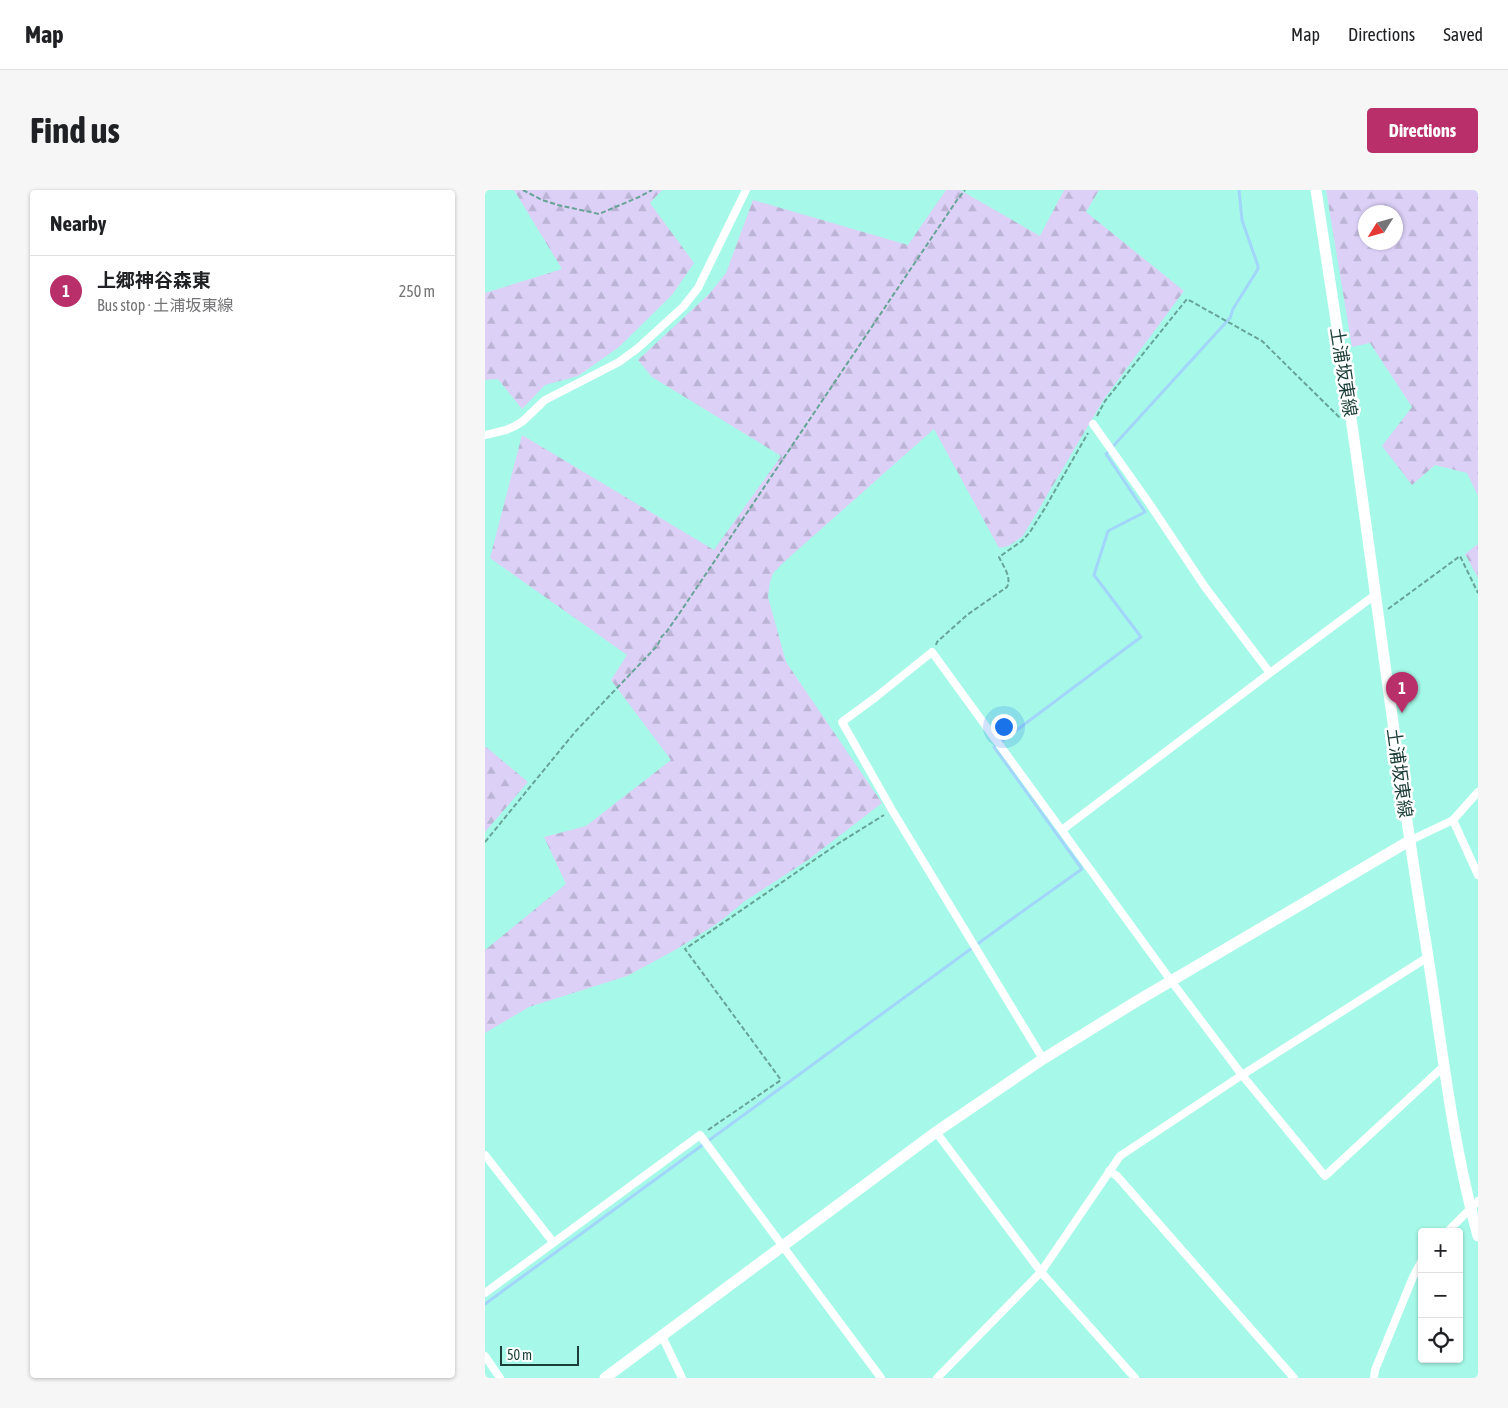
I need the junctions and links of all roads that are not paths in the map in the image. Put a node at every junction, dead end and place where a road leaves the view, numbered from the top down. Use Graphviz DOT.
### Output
graph roads {
  1 [pos="747,190"];
  2 [pos="1316,190"];
  3 [pos="1093,424"];
  4 [pos="485,435"];
  5 [pos="1375,595"];
  6 [pos="1270,673"];
  7 [pos="1478,792"];
  8 [pos="1453,820"];
  9 [pos="1062,830"];
  10 [pos="1409,841"];
  11 [pos="1478,874"];
  12 [pos="1428,956"];
  13 [pos="1172,982"];
  14 [pos="1043,1059"];
  15 [pos="1443,1068"];
  16 [pos="1242,1075"];
  17 [pos="936,1132"];
  18 [pos="485,1155"];
  19 [pos="1109,1171"];
  20 [pos="1474,1204"];
  21 [pos="1451,1228"];
  22 [pos="1478,1236"];
  23 [pos="553,1242"];
  24 [pos="784,1246"];
  25 [pos="1418,1268"];
  26 [pos="1041,1272"];
  27 [pos="485,1293"];
  28 [pos="662,1336"];
  29 [pos="485,1356"];
  30 [pos="500,1378"];
  31 [pos="605,1378"];
  32 [pos="682,1378"];
  33 [pos="881,1378"];
  34 [pos="937,1378"];
  35 [pos="1135,1378"];
  36 [pos="1294,1378"];
  37 [pos="1374,1378"];
  1 -- 4 [label="street"];
  2 -- 5 [label="main road, 土浦坂東線"];
  3 -- 6 [label="street"];
  5 -- 6 [label="street"];
  5 -- 10 [label="main road, 土浦坂東線"];
  6 -- 9 [label="street"];
  7 -- 8 [label="street"];
  8 -- 10 [label="street"];
  8 -- 11 [label="street"];
  9 -- 13 [label="street"];
  9 -- 14 [label="street"];
  10 -- 12 [label="main road, 土浦坂東線"];
  10 -- 13 [label="main road"];
  12 -- 15 [label="main road, 土浦坂東線"];
  12 -- 16 [label="street"];
  13 -- 14 [label="main road"];
  13 -- 16 [label="street"];
  14 -- 17 [label="main road"];
  15 -- 16 [label="street"];
  15 -- 20 [label="main road, 土浦坂東線"];
  16 -- 19 [label="street"];
  17 -- 24 [label="main road"];
  17 -- 26 [label="street"];
  18 -- 23 [label="street"];
  19 -- 26 [label="street"];
  19 -- 36 [label="street"];
  20 -- 21 [label="street"];
  20 -- 22 [label="main road, 土浦坂東線"];
  23 -- 24 [label="street"];
  23 -- 27 [label="street"];
  24 -- 28 [label="main road"];
  24 -- 33 [label="street"];
  25 -- 37 [label="street"];
  26 -- 34 [label="street"];
  26 -- 35 [label="street"];
  28 -- 31 [label="main road"];
  28 -- 32 [label="street"];
  29 -- 30 [label="street"];
}
